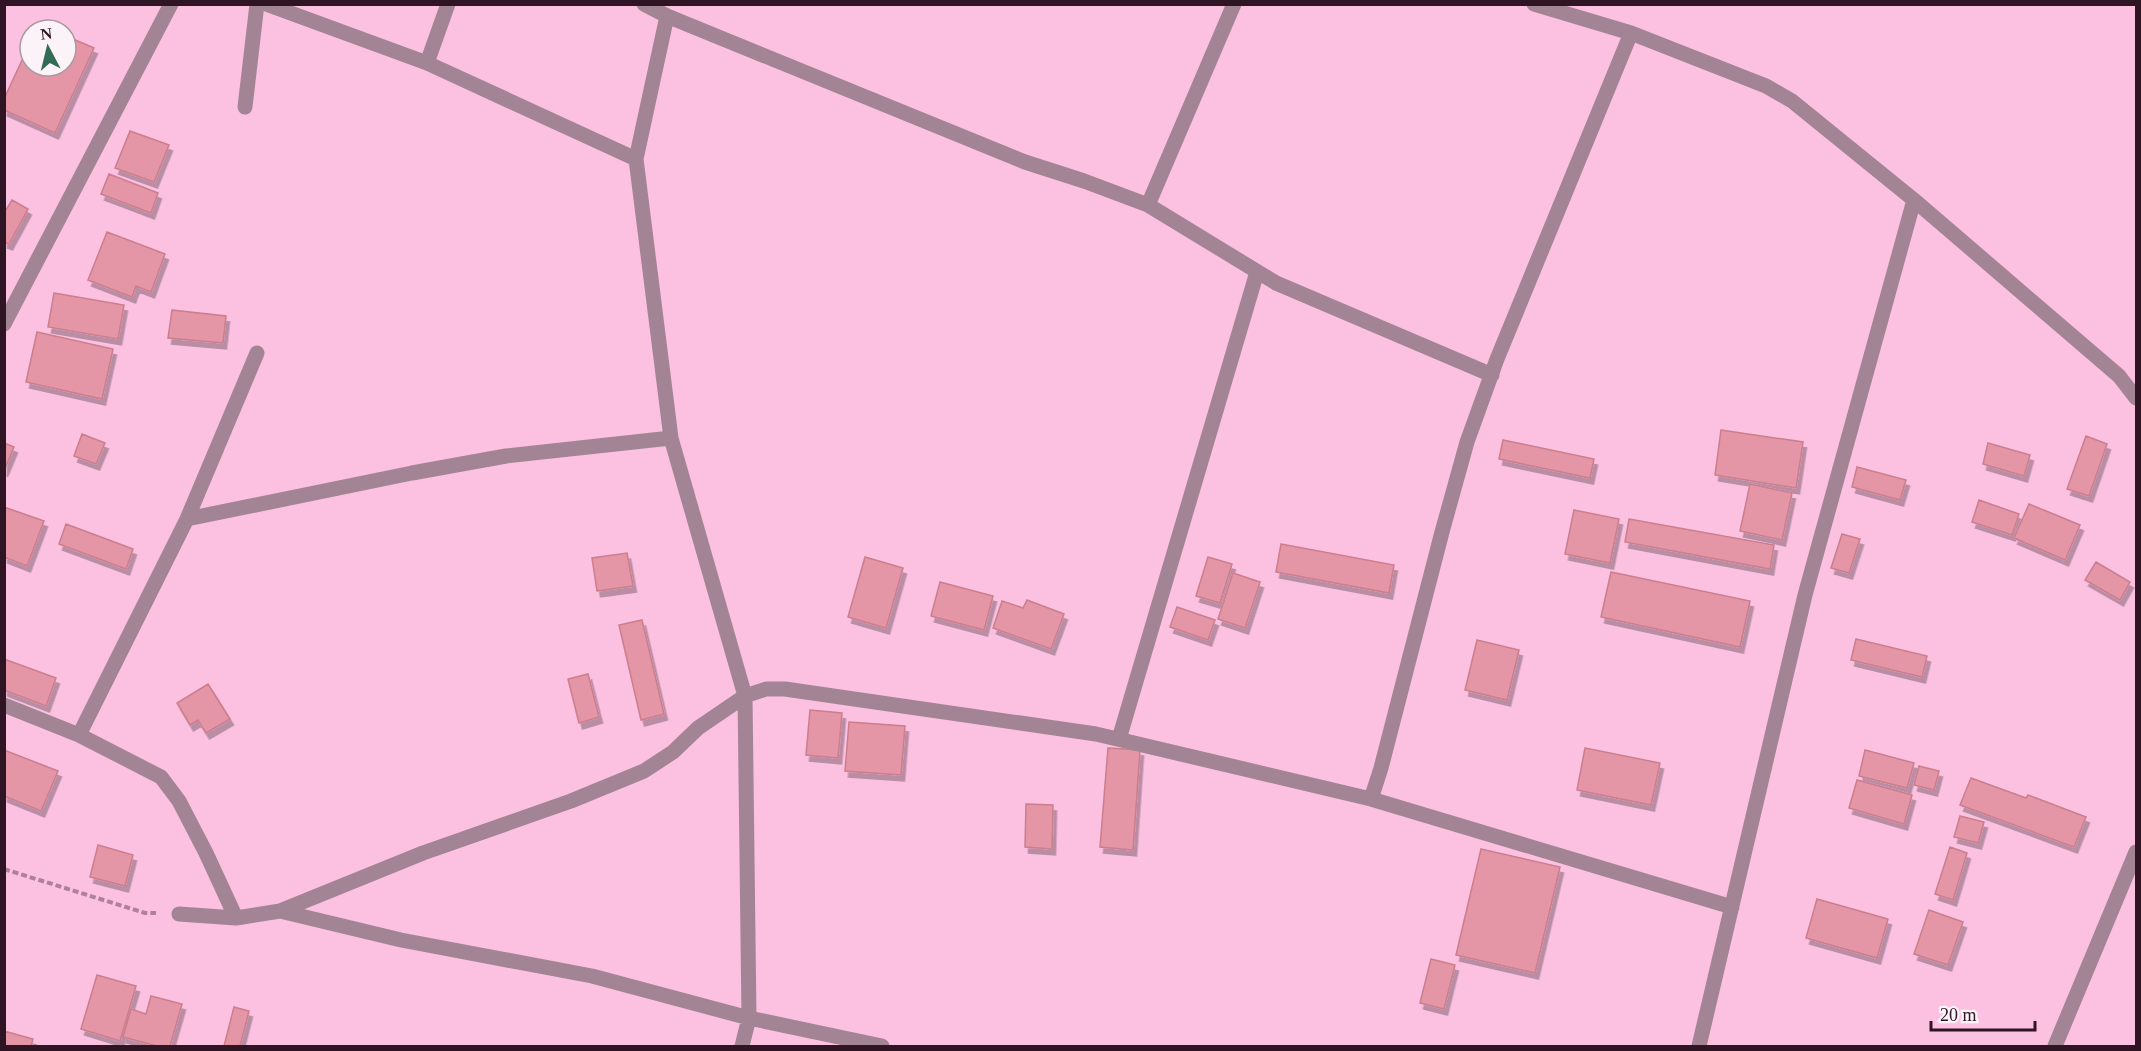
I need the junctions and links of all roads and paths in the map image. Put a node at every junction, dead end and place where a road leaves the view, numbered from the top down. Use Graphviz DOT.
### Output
graph roads {
  1 [pos="171,4"];
  2 [pos="257,4"];
  3 [pos="266,4"];
  4 [pos="448,4"];
  5 [pos="644,4"];
  6 [pos="1234,4"];
  7 [pos="1534,4"];
  8 [pos="667,16"];
  9 [pos="1631,33"];
  10 [pos="427,63"];
  11 [pos="245,107"];
  12 [pos="636,159"];
  13 [pos="1914,200"];
  14 [pos="1148,205"];
  15 [pos="1257,272"];
  16 [pos="4,324"];
  17 [pos="257,352"];
  18 [pos="1492,375"];
  19 [pos="2136,398"];
  20 [pos="671,438"];
  21 [pos="187,519"];
  22 [pos="746,696"];
  23 [pos="4,705"];
  24 [pos="79,735"];
  25 [pos="1119,740"];
  26 [pos="1371,799"];
  27 [pos="2136,852"];
  28 [pos="4,869"];
  29 [pos="1732,907"];
  30 [pos="280,911"];
  31 [pos="179,914"];
  32 [pos="236,918"];
  33 [pos="749,1018"];
  34 [pos="742,1047"];
  35 [pos="882,1047"];
  36 [pos="1699,1047"];
  37 [pos="2055,1047"];
  1 -- 16 [label="street"];
  2 -- 11 [label="street"];
  3 -- 10 [label="street"];
  4 -- 10 [label="street"];
  5 -- 8 [label="street"];
  6 -- 14 [label="street"];
  7 -- 9 [label="street"];
  8 -- 12 [label="street"];
  8 -- 14 [label="street"];
  9 -- 13 [label="street"];
  9 -- 18 [label="street"];
  10 -- 12 [label="street"];
  12 -- 20 [label="street"];
  13 -- 19 [label="street"];
  13 -- 29 [label="street"];
  14 -- 15 [label="street"];
  15 -- 18 [label="street"];
  15 -- 25 [label="street"];
  17 -- 21 [label="street"];
  18 -- 26 [label="street"];
  20 -- 21 [label="street"];
  20 -- 22 [label="street"];
  21 -- 24 [label="street"];
  22 -- 25 [label="street"];
  22 -- 30 [label="street"];
  22 -- 33 [label="street"];
  23 -- 24 [label="street"];
  24 -- 32 [label="street"];
  25 -- 26 [label="street"];
  26 -- 29 [label="street"];
  27 -- 37 [label="street"];
  28 -- 31 [label="path"];
  29 -- 36 [label="street"];
  30 -- 32 [label="street"];
  30 -- 33 [label="street"];
  31 -- 32 [label="street"];
  33 -- 34 [label="street"];
  33 -- 35 [label="street"];
}
